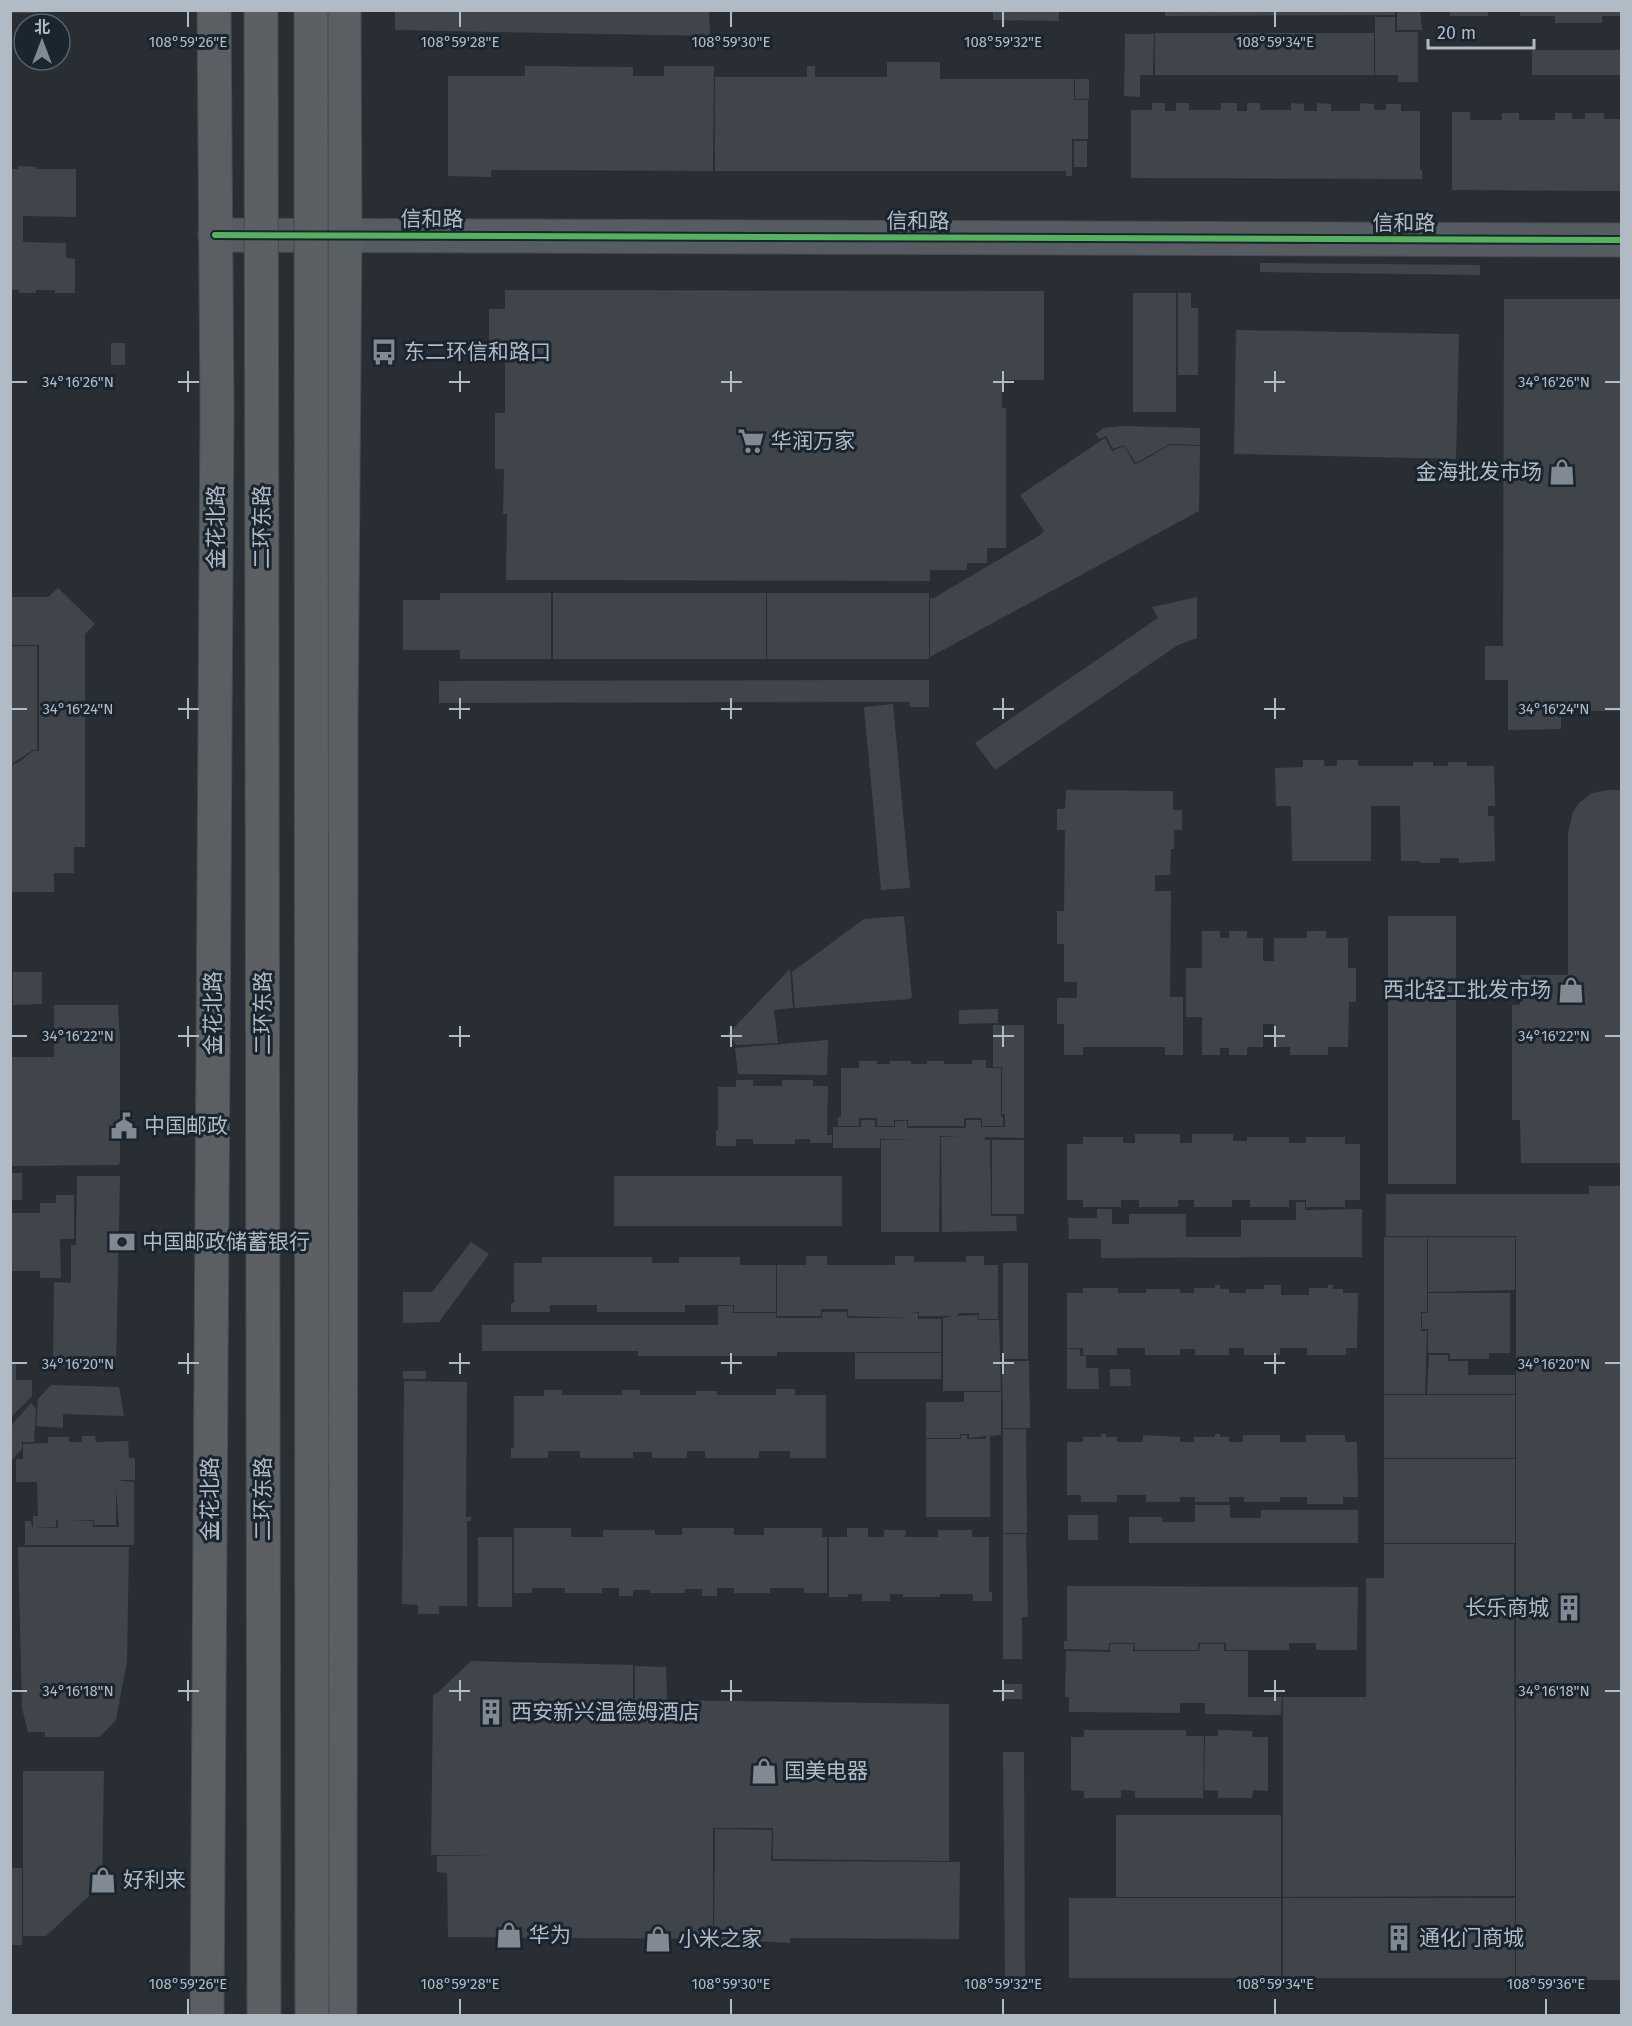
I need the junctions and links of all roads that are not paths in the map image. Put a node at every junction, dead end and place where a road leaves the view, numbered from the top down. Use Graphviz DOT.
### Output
graph roads {
  1 [pos="214,10"];
  2 [pos="261,10"];
  3 [pos="311,10"];
  4 [pos="344,10"];
  5 [pos="215,235"];
  6 [pos="345,235"];
  7 [pos="1622,240"];
  8 [pos="207,2016"];
  9 [pos="264,2016"];
  10 [pos="312,2016"];
  11 [pos="340,2016"];
  1 -- 5 [label="main road, 金花北路"];
  2 -- 9 [label="highway, 二环东路, bridge"];
  3 -- 10 [label="highway, bridge"];
  4 -- 6 [label="main road"];
  5 -- 6 [label="street, 信和路"];
  5 -- 8 [label="main road, 金花北路"];
  6 -- 7 [label="street, 信和路"];
  6 -- 11 [label="main road"];
}
